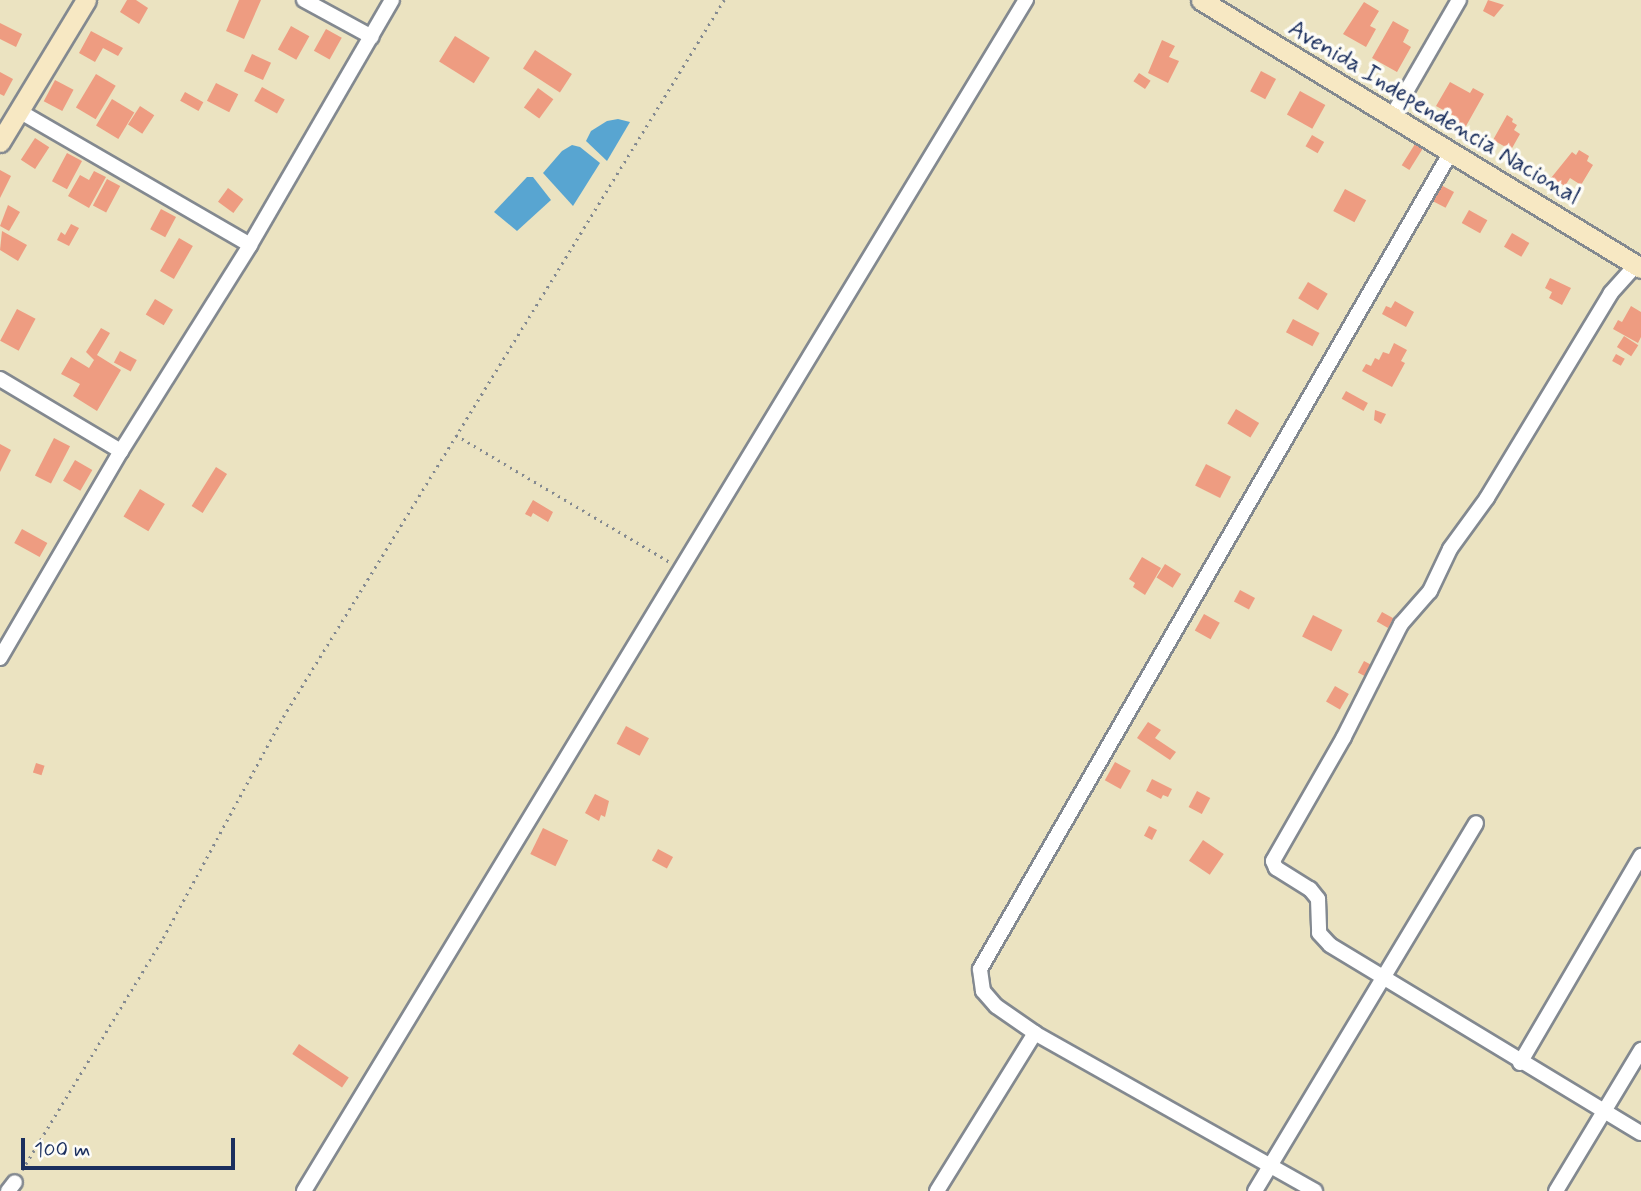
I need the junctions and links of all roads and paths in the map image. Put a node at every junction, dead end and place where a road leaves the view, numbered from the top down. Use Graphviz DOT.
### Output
graph roads {
  1 [pos="86,0"];
  2 [pos="304,0"];
  3 [pos="392,0"];
  4 [pos="724,0"];
  5 [pos="1026,0"];
  6 [pos="1201,0"];
  7 [pos="1459,0"];
  8 [pos="372,37"];
  9 [pos="19,111"];
  10 [pos="1392,116"];
  11 [pos="0,142"];
  12 [pos="1451,152"];
  13 [pos="250,245"];
  14 [pos="1638,266"];
  15 [pos="0,379"];
  16 [pos="456,435"];
  17 [pos="121,451"];
  18 [pos="682,569"];
  19 [pos="1,654"];
  20 [pos="1476,823"];
  21 [pos="1641,856"];
  22 [pos="1383,977"];
  23 [pos="1035,1033"];
  24 [pos="1641,1050"];
  25 [pos="1520,1063"];
  26 [pos="1605,1111"];
  27 [pos="1641,1133"];
  28 [pos="1270,1166"];
  29 [pos="11,1186"];
  30 [pos="304,1191"];
  31 [pos="937,1191"];
  32 [pos="1255,1191"];
  33 [pos="1315,1191"];
  34 [pos="1556,1191"];
  1 -- 9 [label="main road"];
  2 -- 8 [label="street"];
  3 -- 8 [label="street"];
  4 -- 16 [label="path"];
  5 -- 18 [label="street"];
  6 -- 10 [label="main road, Avenida Independencia Nacional"];
  7 -- 10 [label="street"];
  8 -- 13 [label="street"];
  9 -- 11 [label="main road"];
  9 -- 13 [label="street"];
  10 -- 12 [label="main road, Avenida Independencia Nacional"];
  12 -- 14 [label="main road, Avenida Independencia Nacional"];
  12 -- 23 [label="street"];
  13 -- 17 [label="street"];
  14 -- 22 [label="street"];
  15 -- 17 [label="street"];
  16 -- 18 [label="path"];
  16 -- 29 [label="path"];
  17 -- 19 [label="street"];
  18 -- 30 [label="street"];
  20 -- 22 [label="street"];
  21 -- 25 [label="street"];
  22 -- 25 [label="street"];
  22 -- 28 [label="street"];
  23 -- 28 [label="street"];
  23 -- 31 [label="street"];
  24 -- 26 [label="street"];
  25 -- 26 [label="street"];
  26 -- 27 [label="street"];
  26 -- 34 [label="street"];
  28 -- 32 [label="street"];
  28 -- 33 [label="street"];
}
